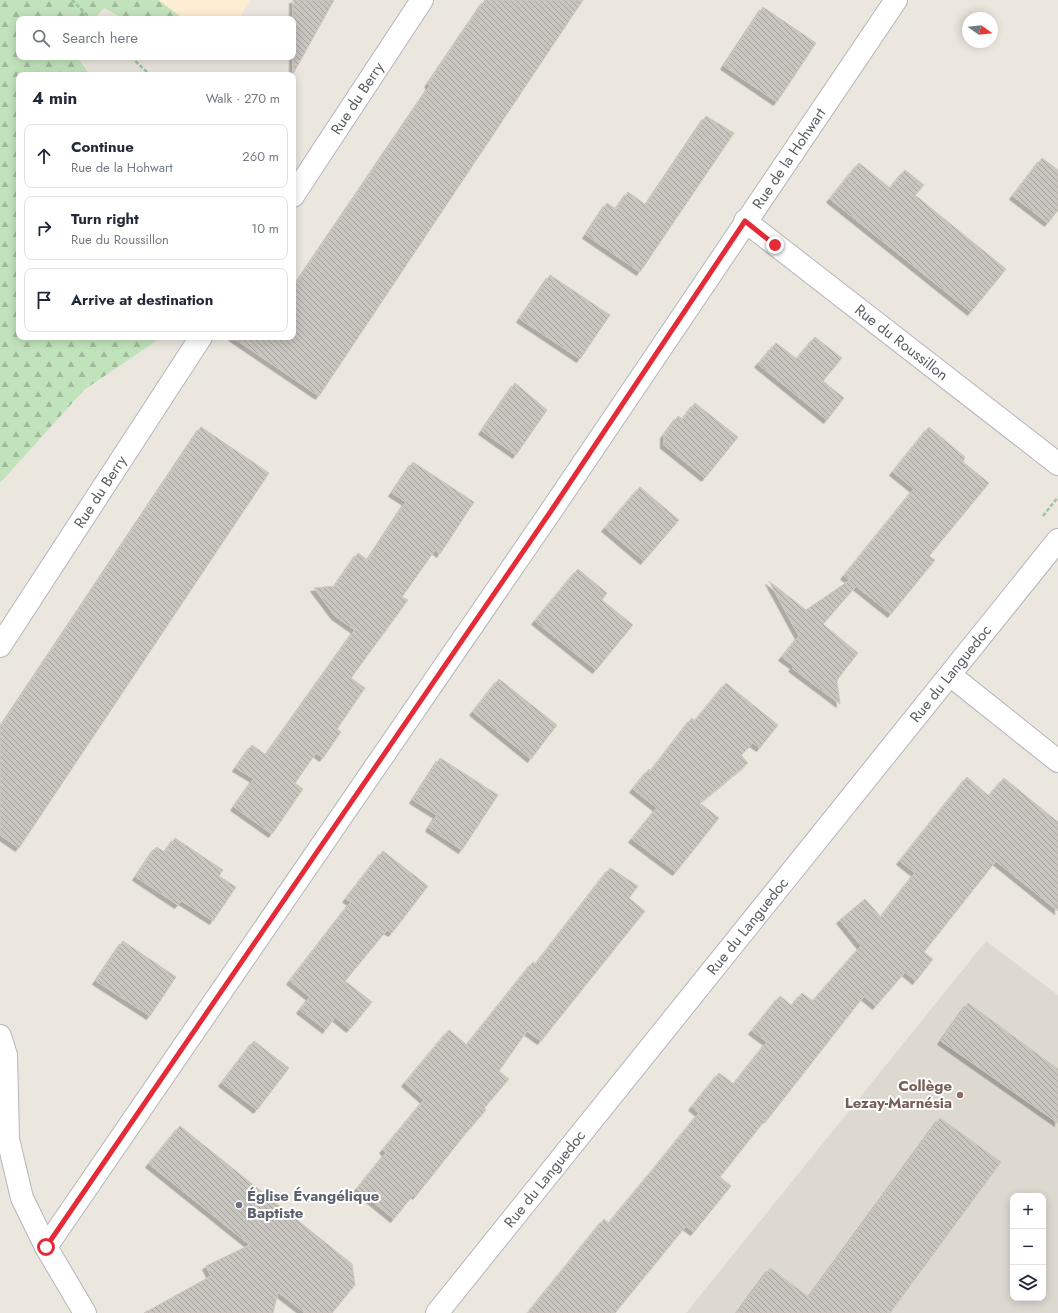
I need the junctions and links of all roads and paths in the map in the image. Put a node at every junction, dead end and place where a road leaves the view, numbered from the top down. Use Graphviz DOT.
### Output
graph roads {
  1 [pos="72,0"];
  2 [pos="422,0"];
  3 [pos="896,0"];
  4 [pos="88,16"];
  5 [pos="134,60"];
  6 [pos="147,72"];
  7 [pos="296,191"];
  8 [pos="745,221"];
  9 [pos="199,340"];
  10 [pos="1058,464"];
  11 [pos="1058,540"];
  12 [pos="0,646"];
  13 [pos="950,675"];
  14 [pos="1058,761"];
  15 [pos="0,1036"];
  16 [pos="46,1247"];
  17 [pos="85,1313"];
  18 [pos="437,1313"];
  1 -- 4 [label="path"];
  2 -- 7 [label="street, Rue du Berry"];
  3 -- 8 [label="street, Rue de la Hohwart"];
  5 -- 6 [label="path"];
  8 -- 10 [label="street, Rue du Roussillon"];
  8 -- 16 [label="street, Rue de la Hohwart"];
  9 -- 12 [label="street, Rue du Berry"];
  11 -- 13 [label="street, Rue du Languedoc"];
  13 -- 14 [label="street"];
  13 -- 18 [label="street, Rue du Languedoc"];
  15 -- 16 [label="street"];
  16 -- 17 [label="street"];
}
